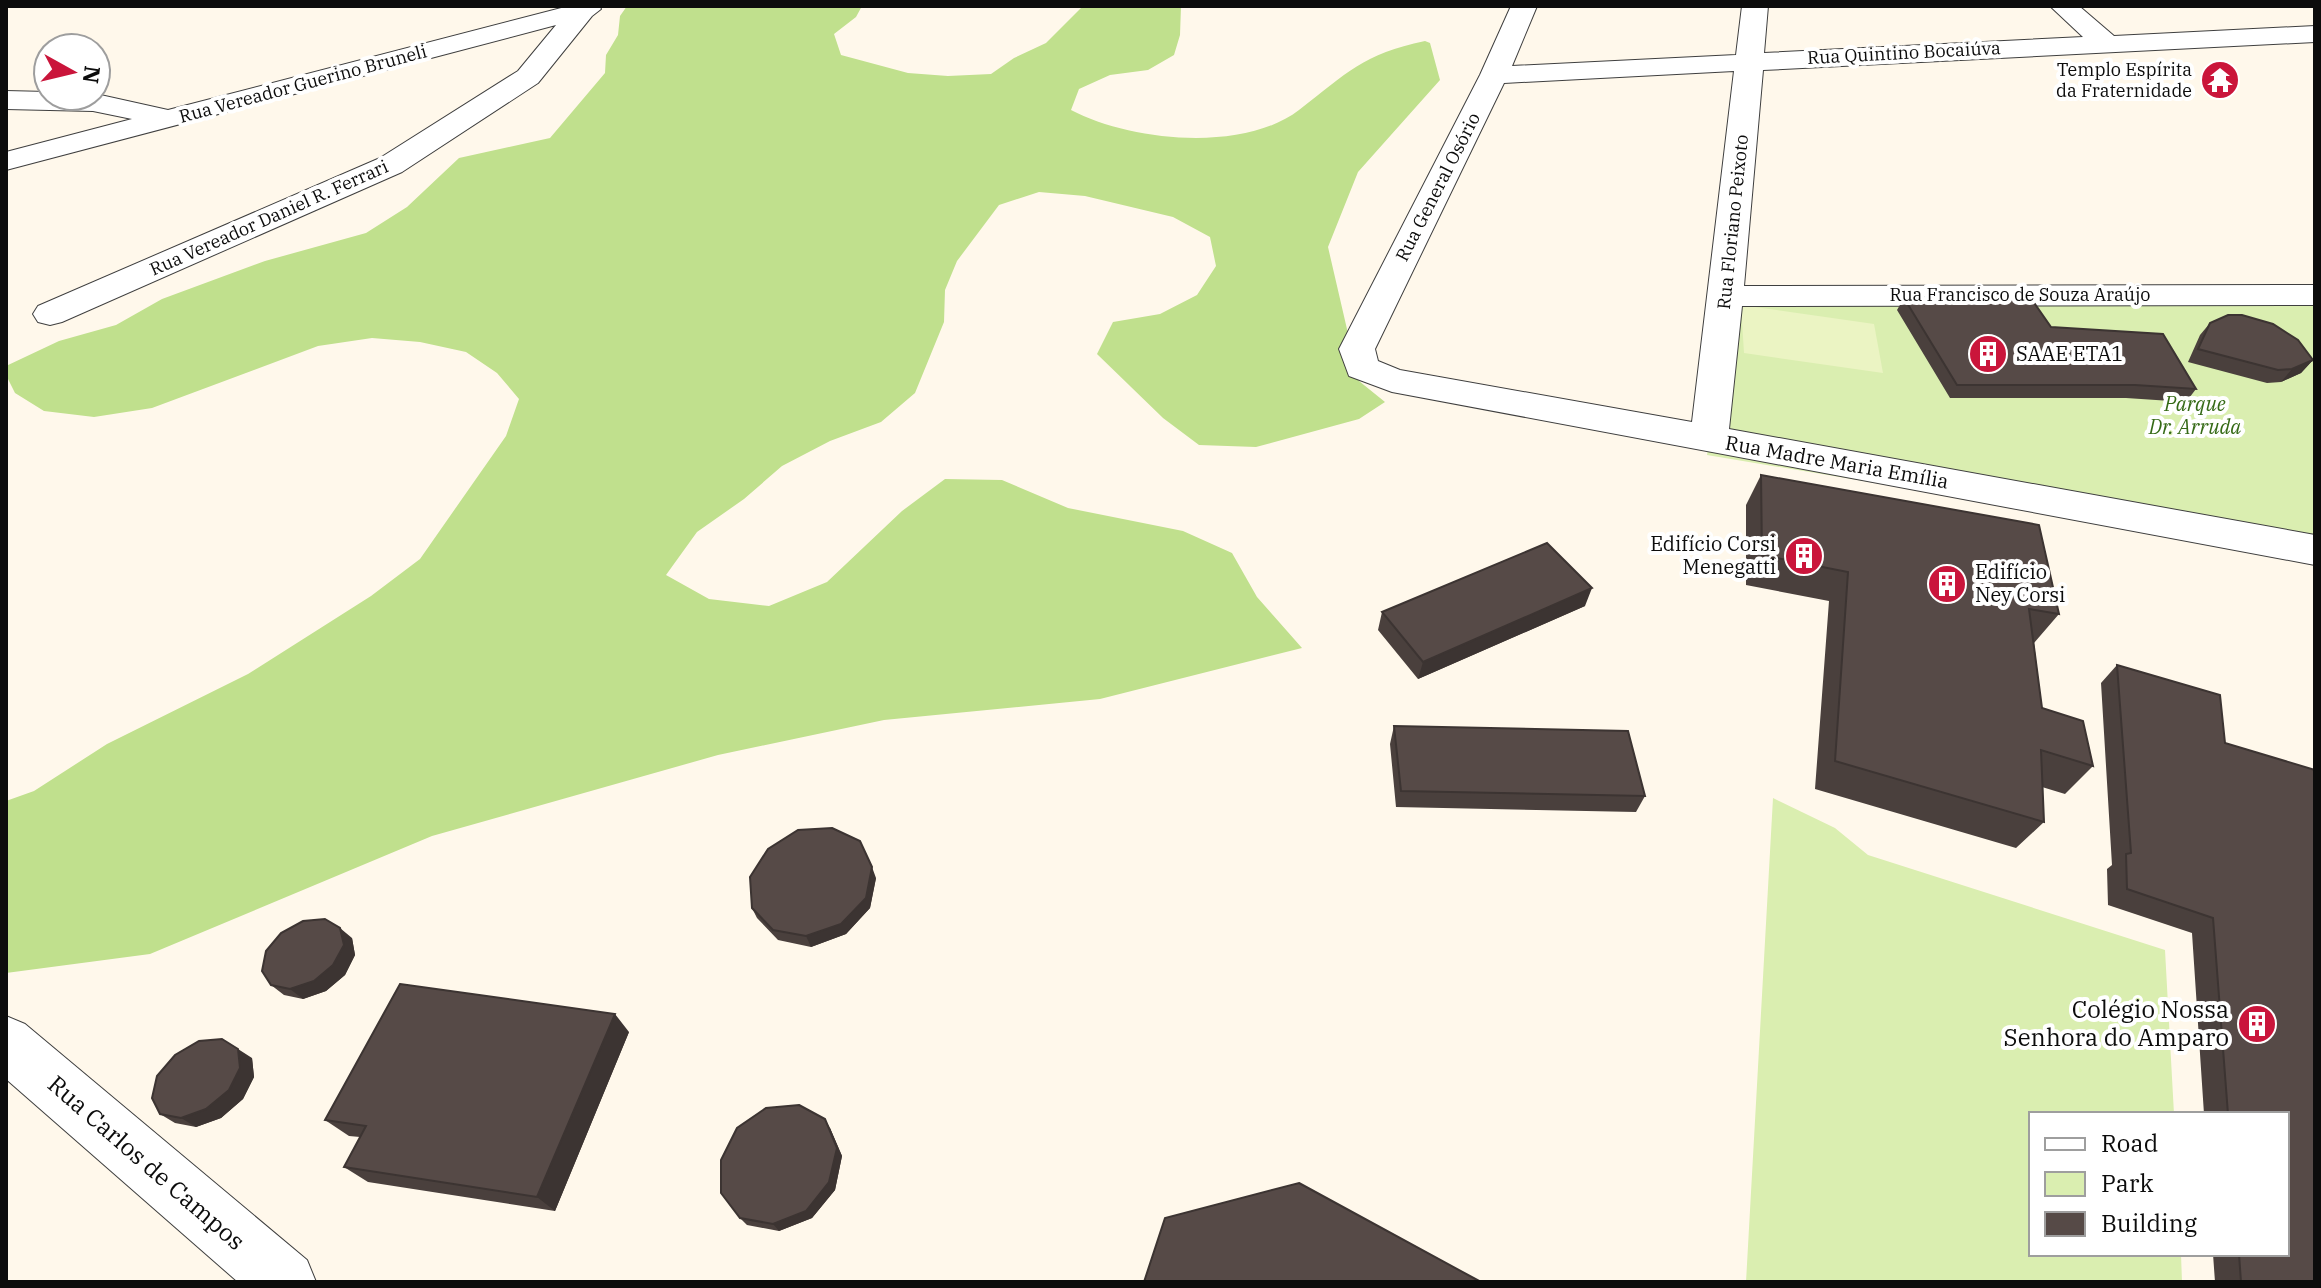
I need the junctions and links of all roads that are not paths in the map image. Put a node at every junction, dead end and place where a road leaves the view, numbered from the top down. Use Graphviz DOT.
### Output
graph roads {
  1 [pos="1524,6"];
  2 [pos="1755,6"];
  3 [pos="2063,6"];
  4 [pos="2085,6"];
  5 [pos="588,7"];
  6 [pos="2245,13"];
  7 [pos="2106,33"];
  8 [pos="2315,34"];
  9 [pos="2277,36"];
  10 [pos="1750,61"];
  11 [pos="2315,62"];
  12 [pos="1494,75"];
  13 [pos="6,100"];
  14 [pos="170,118"];
  15 [pos="6,161"];
  16 [pos="2315,295"];
  17 [pos="1725,296"];
  18 [pos="50,314"];
  19 [pos="1362,368"];
  20 [pos="1708,438"];
  21 [pos="2315,550"];
  22 [pos="6,1043"];
  23 [pos="285,1282"];
  1 -- 12 [label="street, Rua General Osório"];
  2 -- 10 [label="street, Rua Floriano Peixoto"];
  3 -- 7 [label="street"];
  4 -- 7 [label="street"];
  5 -- 14 [label="street, Rua Vereador Guerino Bruneli"];
  5 -- 18 [label="street, Rua Vereador Daniel R. Ferrari"];
  6 -- 9 [label="street"];
  7 -- 9 [label="street, Rua Quintino Bocaiúva"];
  7 -- 10 [label="street, Rua Quintino Bocaiúva"];
  8 -- 9 [label="street, Rua Quintino Bocaiúva"];
  9 -- 11 [label="street"];
  10 -- 12 [label="street, Rua Quintino Bocaiúva"];
  10 -- 17 [label="street, Rua Floriano Peixoto"];
  12 -- 19 [label="street, Rua General Osório"];
  13 -- 14 [label="street"];
  14 -- 15 [label="street, Rua Vereador Guerino Bruneli"];
  16 -- 17 [label="street, Rua Francisco de Souza Araújo"];
  17 -- 20 [label="street, Rua Floriano Peixoto"];
  19 -- 20 [label="street, Rua Madre Maria Emília"];
  20 -- 21 [label="street, Rua Madre Maria Emília"];
  22 -- 23 [label="street, Rua Carlos de Campos"];
}
